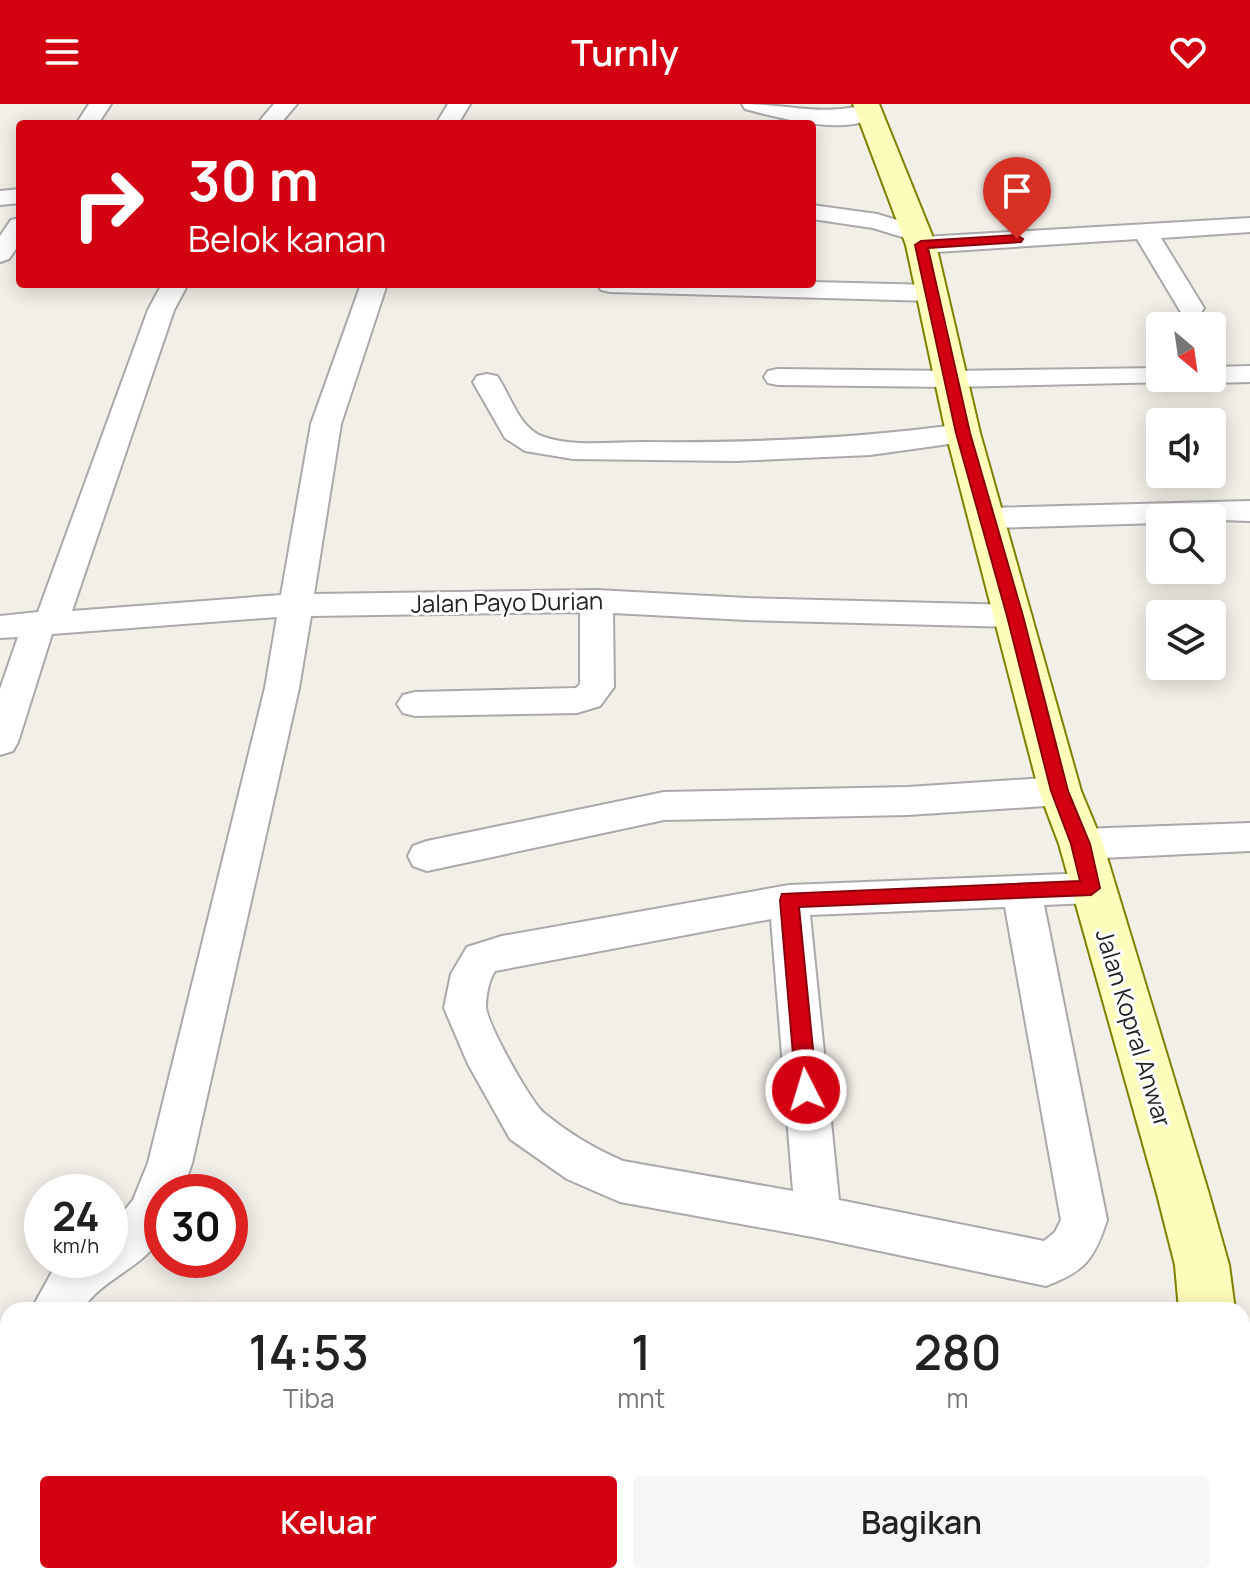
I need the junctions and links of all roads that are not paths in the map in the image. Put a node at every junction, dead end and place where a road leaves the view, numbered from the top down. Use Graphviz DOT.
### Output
graph roads {
  1 [pos="286,104"];
  2 [pos="753,104"];
  3 [pos="868,108"];
  4 [pos="272,120"];
  5 [pos="814,120"];
  6 [pos="816,120"];
  7 [pos="816,213"];
  8 [pos="1250,225"];
  9 [pos="16,231"];
  10 [pos="1144,231"];
  11 [pos="918,239"];
  12 [pos="0,254"];
  13 [pos="173,288"];
  14 [pos="373,288"];
  15 [pos="754,288"];
  16 [pos="933,293"];
  17 [pos="1191,308"];
  18 [pos="1250,374"];
  19 [pos="1226,375"];
  20 [pos="1146,376"];
  21 [pos="778,377"];
  22 [pos="952,379"];
  23 [pos="487,382"];
  24 [pos="963,433"];
  25 [pos="1250,511"];
  26 [pos="989,518"];
  27 [pos="596,601"];
  28 [pos="298,605"];
  29 [pos="1015,616"];
  30 [pos="45,622"];
  31 [pos="0,627"];
  32 [pos="415,704"];
  33 [pos="0,742"];
  34 [pos="1060,791"];
  35 [pos="1250,837"];
  36 [pos="1081,844"];
  37 [pos="427,856"];
  38 [pos="1091,888"];
  39 [pos="1022,892"];
  40 [pos="789,900"];
  41 [pos="818,1217"];
  42 [pos="128,1245"];
  43 [pos="80,1278"];
  44 [pos="60,1302"];
  45 [pos="1206,1302"];
  1 -- 4 [label="street"];
  2 -- 5 [label="street"];
  3 -- 6 [label="street"];
  3 -- 11 [label="street, Jalan Kopral Anwar"];
  7 -- 11 [label="street"];
  8 -- 10 [label="street"];
  9 -- 12 [label="street"];
  10 -- 11 [label="street"];
  10 -- 17 [label="street"];
  11 -- 16 [label="street, Jalan Kopral Anwar"];
  13 -- 30 [label="street"];
  14 -- 28 [label="street"];
  15 -- 16 [label="street"];
  16 -- 22 [label="street, Jalan Kopral Anwar"];
  18 -- 19 [label="street"];
  20 -- 22 [label="street"];
  21 -- 22 [label="street"];
  22 -- 24 [label="street, Jalan Kopral Anwar"];
  23 -- 24 [label="street"];
  24 -- 26 [label="street, Jalan Kopral Anwar"];
  25 -- 26 [label="street"];
  26 -- 29 [label="street, Jalan Kopral Anwar"];
  27 -- 28 [label="street, Jalan Payo Durian"];
  27 -- 29 [label="street, Jalan Payo Durian"];
  27 -- 32 [label="street"];
  28 -- 30 [label="street, Jalan Payo Durian"];
  28 -- 42 [label="street"];
  29 -- 34 [label="street, Jalan Kopral Anwar"];
  30 -- 31 [label="street, Jalan Payo Durian"];
  30 -- 33 [label="street"];
  34 -- 36 [label="street, Jalan Kopral Anwar"];
  34 -- 37 [label="street"];
  35 -- 36 [label="street"];
  36 -- 38 [label="street, Jalan Kopral Anwar"];
  38 -- 39 [label="street"];
  38 -- 45 [label="street, Jalan Kopral Anwar"];
  39 -- 40 [label="street"];
  39 -- 41 [label="street"];
  40 -- 41 [label="street"];
  40 -- 41 [label="street"];
  43 -- 44 [label="street"];
}
